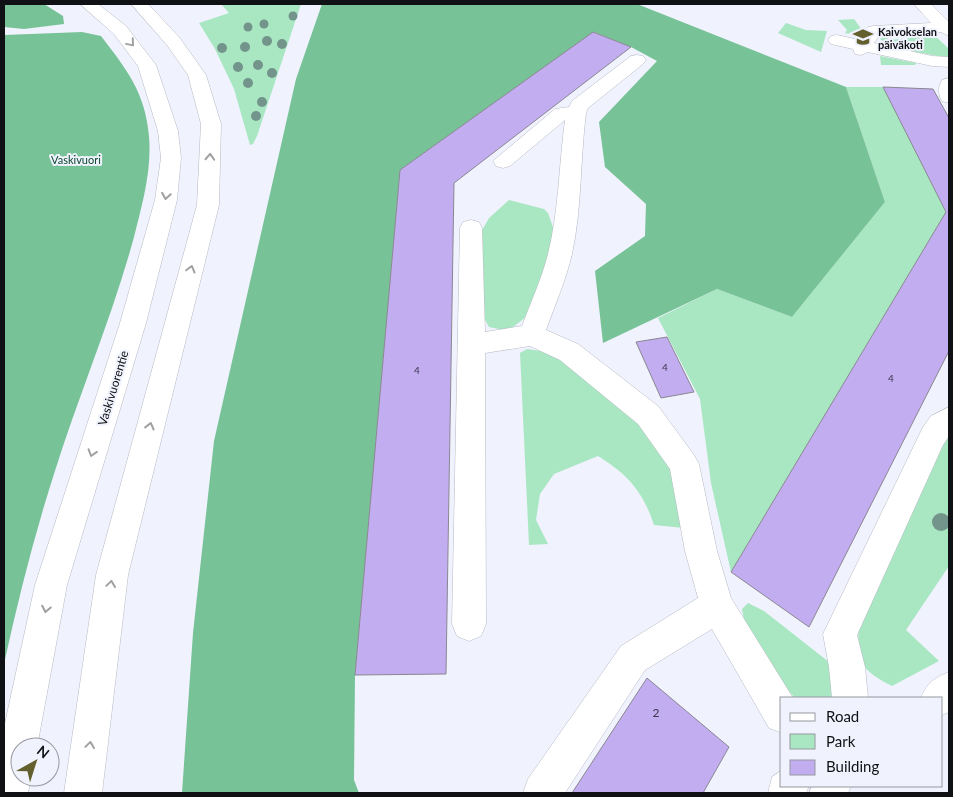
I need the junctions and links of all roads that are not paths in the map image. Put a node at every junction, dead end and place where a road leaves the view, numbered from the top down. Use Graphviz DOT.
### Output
graph roads {
  1 [pos="139,4"];
  2 [pos="922,4"];
  3 [pos="98,6"];
  4 [pos="947,29"];
  5 [pos="837,40"];
  6 [pos="861,48"];
  7 [pos="637,60"];
  8 [pos="949,62"];
  9 [pos="949,84"];
  10 [pos="949,97"];
  11 [pos="576,113"];
  12 [pos="503,161"];
  13 [pos="471,228"];
  14 [pos="532,335"];
  15 [pos="472,344"];
  16 [pos="949,420"];
  17 [pos="716,606"];
  18 [pos="469,624"];
  19 [pos="850,697"];
  20 [pos="780,712"];
  21 [pos="9,793"];
  22 [pos="83,793"];
  23 [pos="542,793"];
  22 -- 1 [label="main road, one-way"];
  2 -- 4 [label="main road"];
  3 -- 21 [label="main road, Vaskivuorentie, one-way"];
  4 -- 6 [label="main road"];
  5 -- 6 [label="main road"];
  6 -- 8 [label="main road"];
  7 -- 11 [label="main road"];
  9 -- 10 [label="main road"];
  11 -- 12 [label="main road"];
  11 -- 14 [label="main road"];
  13 -- 15 [label="main road"];
  14 -- 15 [label="main road"];
  14 -- 17 [label="main road"];
  15 -- 18 [label="main road"];
  16 -- 19 [label="main road"];
  17 -- 20 [label="main road"];
  17 -- 23 [label="main road"];
}
